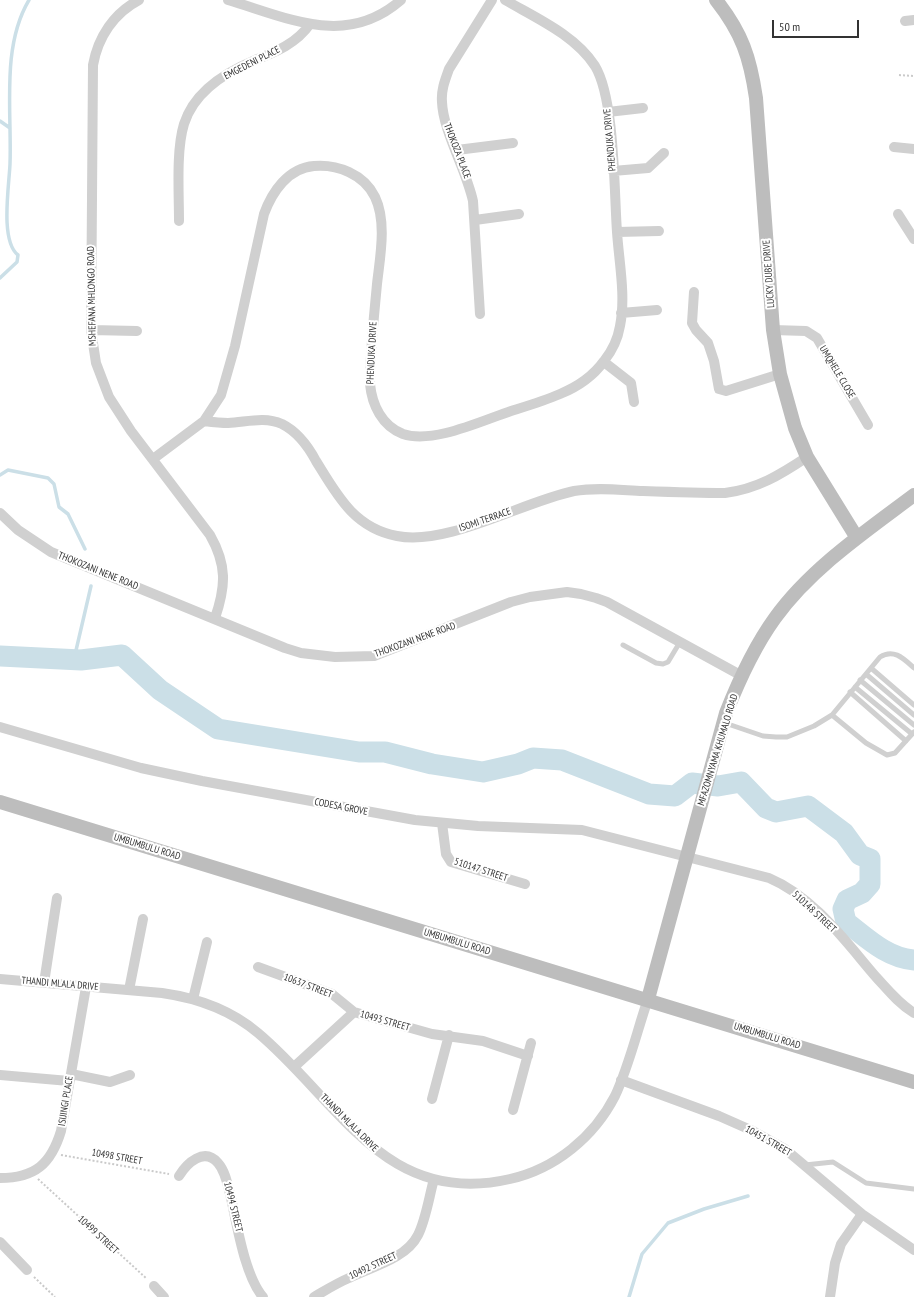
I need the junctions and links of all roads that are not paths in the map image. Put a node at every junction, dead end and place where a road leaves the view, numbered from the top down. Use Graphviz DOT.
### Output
graph roads {
  1 [pos="139,0"];
  2 [pos="228,0"];
  3 [pos="401,0"];
  4 [pos="492,0"];
  5 [pos="506,0"];
  6 [pos="716,0"];
  7 [pos="310,24"];
  8 [pos="643,108"];
  9 [pos="608,112"];
  10 [pos="514,143"];
  11 [pos="894,147"];
  12 [pos="914,149"];
  13 [pos="457,150"];
  14 [pos="664,153"];
  15 [pos="613,171"];
  16 [pos="519,214"];
  17 [pos="898,214"];
  18 [pos="475,220"];
  19 [pos="178,221"];
  20 [pos="659,231"];
  21 [pos="617,232"];
  22 [pos="914,239"];
  23 [pos="694,292"];
  24 [pos="658,310"];
  25 [pos="621,313"];
  26 [pos="480,314"];
  27 [pos="91,330"];
  28 [pos="773,330"];
  29 [pos="137,331"];
  30 [pos="604,362"];
  31 [pos="780,374"];
  32 [pos="634,402"];
  33 [pos="204,421"];
  34 [pos="868,425"];
  35 [pos="807,457"];
  36 [pos="153,459"];
  37 [pos="914,494"];
  38 [pos="0,513"];
  39 [pos="857,538"];
  40 [pos="215,618"];
  41 [pos="680,642"];
  42 [pos="623,644"];
  43 [pos="871,668"];
  44 [pos="914,668"];
  45 [pos="866,674"];
  46 [pos="742,676"];
  47 [pos="860,680"];
  48 [pos="855,687"];
  49 [pos="850,692"];
  50 [pos="914,705"];
  51 [pos="832,715"];
  52 [pos="914,715"];
  53 [pos="724,722"];
  54 [pos="914,725"];
  55 [pos="0,726"];
  56 [pos="913,733"];
  57 [pos="906,741"];
  58 [pos="0,802"];
  59 [pos="442,823"];
  60 [pos="686,857"];
  61 [pos="525,884"];
  62 [pos="57,898"];
  63 [pos="143,919"];
  64 [pos="207,942"];
  65 [pos="258,967"];
  66 [pos="0,979"];
  67 [pos="44,983"];
  68 [pos="86,987"];
  69 [pos="129,990"];
  70 [pos="193,999"];
  71 [pos="648,999"];
  72 [pos="354,1012"];
  73 [pos="914,1013"];
  74 [pos="449,1035"];
  75 [pos="531,1043"];
  76 [pos="528,1056"];
  77 [pos="294,1067"];
  78 [pos="0,1075"];
  79 [pos="130,1075"];
  80 [pos="70,1077"];
  81 [pos="621,1080"];
  82 [pos="914,1082"];
  83 [pos="432,1099"];
  84 [pos="513,1110"];
  85 [pos="805,1165"];
  86 [pos="179,1176"];
  87 [pos="0,1178"];
  88 [pos="434,1180"];
  89 [pos="914,1189"];
  90 [pos="862,1214"];
  91 [pos="0,1242"];
  92 [pos="914,1250"];
  93 [pos="27,1270"];
  94 [pos="154,1286"];
  95 [pos="164,1297"];
  96 [pos="263,1297"];
  97 [pos="314,1297"];
  98 [pos="830,1297"];
  1 -- 27 [label="street, MSHEFANA MHLONGO ROAD"];
  2 -- 7 [label="street"];
  3 -- 7 [label="street"];
  4 -- 13 [label="street, THOKOZA PLACE"];
  5 -- 9 [label="street, PHENDUKA DRIVE"];
  6 -- 28 [label="street, LUCKY DUBE DRIVE"];
  7 -- 19 [label="street, EMGEDENI PLACE"];
  8 -- 9 [label="street"];
  9 -- 15 [label="street, PHENDUKA DRIVE"];
  10 -- 13 [label="street"];
  11 -- 12 [label="street"];
  13 -- 18 [label="street, THOKOZA PLACE"];
  14 -- 15 [label="street"];
  15 -- 21 [label="street, PHENDUKA DRIVE"];
  16 -- 18 [label="street"];
  17 -- 22 [label="street"];
  18 -- 26 [label="street, THOKOZA PLACE"];
  20 -- 21 [label="street"];
  21 -- 25 [label="street, PHENDUKA DRIVE"];
  23 -- 31 [label="street"];
  24 -- 25 [label="street"];
  25 -- 30 [label="street, PHENDUKA DRIVE"];
  27 -- 29 [label="street"];
  27 -- 36 [label="street, MSHEFANA MHLONGO ROAD"];
  28 -- 31 [label="street, LUCKY DUBE DRIVE"];
  28 -- 34 [label="street, UMQHELE CLOSE"];
  30 -- 32 [label="street"];
  30 -- 33 [label="street, PHENDUKA DRIVE"];
  31 -- 35 [label="street, LUCKY DUBE DRIVE"];
  33 -- 35 [label="street, ISOMI TERRACE"];
  33 -- 36 [label="street, PHENDUKA DRIVE"];
  35 -- 39 [label="street, LUCKY DUBE DRIVE"];
  36 -- 40 [label="street, MSHEFANA MHLONGO ROAD"];
  37 -- 39 [label="street, MFAZOMNYAMA KHUMALO ROAD"];
  38 -- 40 [label="street, THOKOZANI NENE ROAD"];
  39 -- 46 [label="street, MFAZOMNYAMA KHUMALO ROAD"];
  40 -- 41 [label="street, THOKOZANI NENE ROAD"];
  41 -- 42 [label="lane"];
  41 -- 46 [label="street, THOKOZANI NENE ROAD"];
  43 -- 44 [label="lane"];
  43 -- 45 [label="lane"];
  43 -- 50 [label="lane"];
  45 -- 47 [label="lane"];
  45 -- 52 [label="lane"];
  46 -- 53 [label="street, MFAZOMNYAMA KHUMALO ROAD"];
  47 -- 48 [label="lane"];
  47 -- 54 [label="lane"];
  48 -- 49 [label="lane"];
  48 -- 56 [label="lane"];
  49 -- 51 [label="lane"];
  49 -- 57 [label="lane"];
  51 -- 53 [label="lane"];
  51 -- 57 [label="lane"];
  53 -- 60 [label="street, MFAZOMNYAMA KHUMALO ROAD"];
  55 -- 59 [label="street, CODESA GROVE"];
  56 -- 57 [label="lane"];
  58 -- 71 [label="street, UMBUMBULU ROAD"];
  59 -- 60 [label="street, CODESA GROVE"];
  59 -- 61 [label="street, 510147 STREET"];
  60 -- 71 [label="street, MFAZOMNYAMA KHUMALO ROAD"];
  60 -- 73 [label="street, 510148 STREET"];
  62 -- 67 [label="street"];
  63 -- 69 [label="street"];
  64 -- 70 [label="street"];
  65 -- 72 [label="street, 10637 STREET"];
  66 -- 67 [label="street, THANDI MLALA DRIVE"];
  67 -- 68 [label="street, THANDI MLALA DRIVE"];
  68 -- 69 [label="street, THANDI MLALA DRIVE"];
  68 -- 80 [label="street, ISIJINGI PLACE"];
  69 -- 70 [label="street, THANDI MLALA DRIVE"];
  70 -- 77 [label="street, THANDI MLALA DRIVE"];
  71 -- 81 [label="street, THANDI MLALA DRIVE"];
  71 -- 82 [label="street, UMBUMBULU ROAD"];
  72 -- 74 [label="street, 10493 STREET"];
  72 -- 77 [label="street, 10493 STREET"];
  74 -- 76 [label="street, 10493 STREET"];
  74 -- 83 [label="street"];
  75 -- 76 [label="street"];
  76 -- 84 [label="street"];
  77 -- 88 [label="street, THANDI MLALA DRIVE"];
  78 -- 80 [label="street"];
  79 -- 80 [label="street"];
  80 -- 87 [label="street, ISIJINGI PLACE"];
  81 -- 85 [label="street, 10451 STREET"];
  81 -- 88 [label="street, THANDI MLALA DRIVE"];
  85 -- 89 [label="lane"];
  85 -- 90 [label="street, 10451 STREET"];
  86 -- 96 [label="street, 10494 STREET"];
  88 -- 97 [label="street, 10492 STREET"];
  90 -- 92 [label="street, 10451 STREET"];
  90 -- 98 [label="street"];
  91 -- 93 [label="street"];
  94 -- 95 [label="street"];
}
